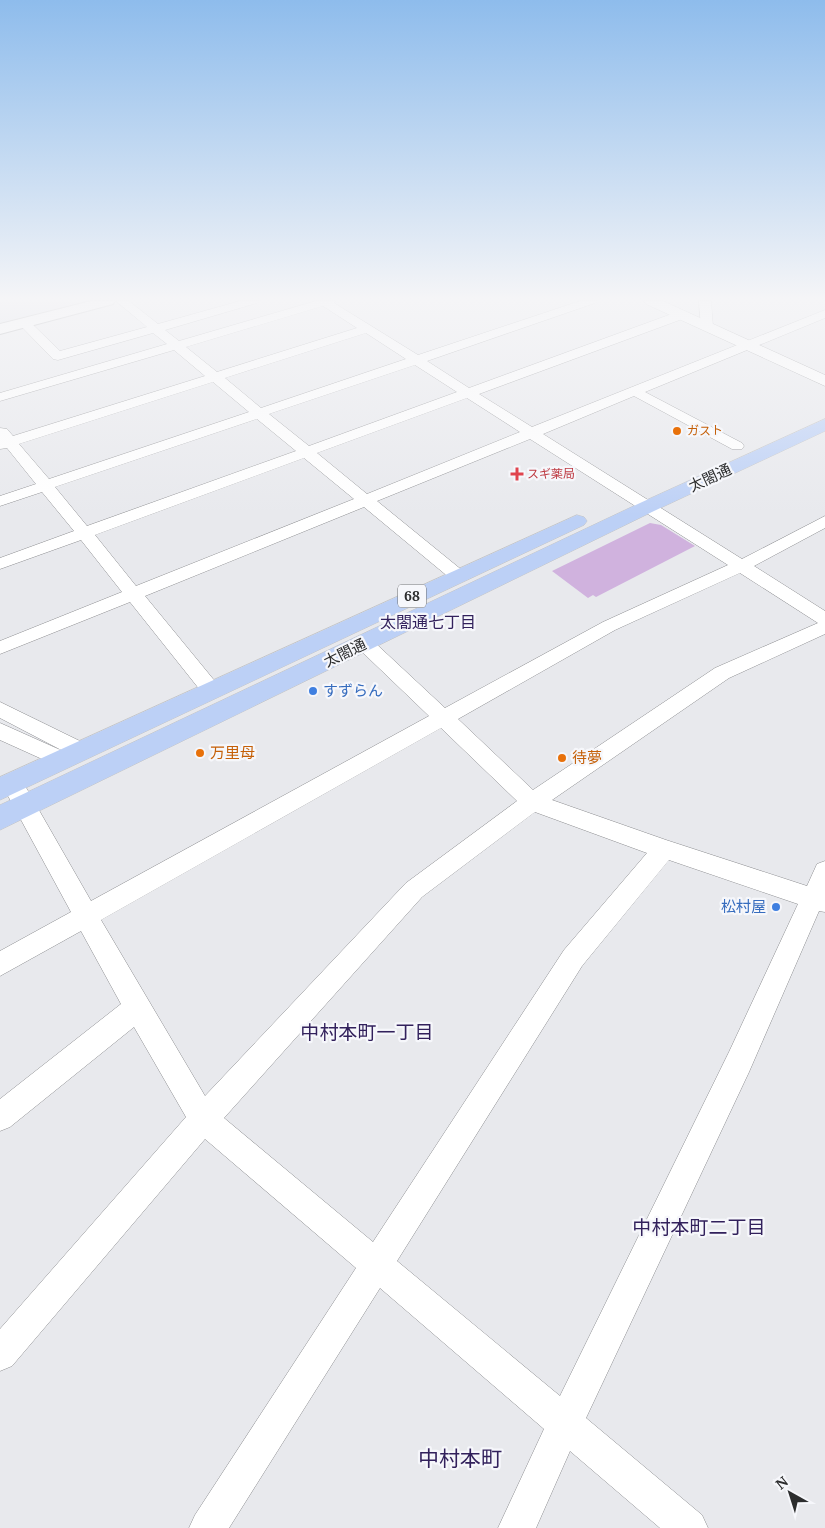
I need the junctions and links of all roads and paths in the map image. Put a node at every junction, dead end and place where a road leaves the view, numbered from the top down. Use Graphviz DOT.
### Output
graph roads {
  1 [pos="85,372"];
  2 [pos="208,372"];
  3 [pos="229,372"];
  4 [pos="380,372"];
  5 [pos="435,372"];
  6 [pos="524,372"];
  7 [pos="684,372"];
  8 [pos="806,372"];
  9 [pos="214,377"];
  10 [pos="825,381"];
  11 [pos="636,392"];
  12 [pos="467,393"];
  13 [pos="0,397"];
  14 [pos="825,406"];
  15 [pos="259,413"];
  16 [pos="825,424"];
  17 [pos="531,433"];
  18 [pos="3,439"];
  19 [pos="737,446"];
  20 [pos="306,452"];
  21 [pos="45,486"];
  22 [pos="366,500"];
  23 [pos="0,501"];
  24 [pos="638,502"];
  25 [pos="825,521"];
  26 [pos="84,533"];
  27 [pos="0,564"];
  28 [pos="741,566"];
  29 [pos="457,575"];
  30 [pos="133,594"];
  31 [pos="825,619"];
  32 [pos="825,627"];
  33 [pos="365,644"];
  34 [pos="0,648"];
  35 [pos="211,690"];
  36 [pos="0,709"];
  37 [pos="444,718"];
  38 [pos="0,731"];
  39 [pos="71,756"];
  40 [pos="9,799"];
  41 [pos="532,802"];
  42 [pos="664,849"];
  43 [pos="825,871"];
  44 [pos="819,900"];
  45 [pos="87,916"];
  46 [pos="0,964"];
  47 [pos="137,1008"];
  48 [pos="0,1116"];
  49 [pos="203,1119"];
  50 [pos="376,1267"];
  51 [pos="0,1354"];
  52 [pos="564,1424"];
  53 [pos="208,1528"];
  54 [pos="517,1528"];
  55 [pos="690,1528"];
  1 -- 13 [label="street"];
  2 -- 9 [label="street"];
  3 -- 9 [label="street"];
  4 -- 15 [label="street"];
  5 -- 12 [label="street"];
  6 -- 12 [label="street"];
  7 -- 11 [label="street"];
  8 -- 10 [label="main road"];
  9 -- 15 [label="street"];
  9 -- 18 [label="street"];
  11 -- 17 [label="street"];
  11 -- 19 [label="street"];
  12 -- 17 [label="street"];
  12 -- 20 [label="street"];
  14 -- 19 [label="main road, 太閤通 / 68"];
  15 -- 20 [label="street"];
  15 -- 21 [label="street"];
  16 -- 24 [label="main road, 太閤通 / 68"];
  17 -- 22 [label="street"];
  17 -- 24 [label="street"];
  18 -- 21 [label="street"];
  19 -- 24 [label="main road, 太閤通 / 68"];
  20 -- 22 [label="street"];
  20 -- 26 [label="street"];
  21 -- 23 [label="street"];
  21 -- 26 [label="street"];
  22 -- 29 [label="street"];
  22 -- 30 [label="street"];
  24 -- 28 [label="street"];
  24 -- 29 [label="main road, 太閤通 / 68"];
  24 -- 33 [label="main road, 太閤通 / 68"];
  25 -- 28 [label="street"];
  26 -- 27 [label="street"];
  26 -- 30 [label="street"];
  28 -- 31 [label="street"];
  28 -- 37 [label="street"];
  29 -- 35 [label="main road, 太閤通 / 68"];
  30 -- 34 [label="street"];
  30 -- 35 [label="street"];
  32 -- 41 [label="street"];
  33 -- 37 [label="street"];
  33 -- 40 [label="main road, 太閤通 / 68"];
  35 -- 39 [label="main road, 太閤通 / 68"];
  36 -- 39 [label="street"];
  37 -- 41 [label="street"];
  37 -- 45 [label="street"];
  38 -- 39 [label="street"];
  39 -- 40 [label="main road, 太閤通 / 68"];
  40 -- 45 [label="street"];
  41 -- 42 [label="street"];
  41 -- 49 [label="street"];
  42 -- 44 [label="street"];
  42 -- 50 [label="street"];
  43 -- 44 [label="street"];
  44 -- 52 [label="street"];
  45 -- 46 [label="street"];
  45 -- 47 [label="street"];
  47 -- 48 [label="street"];
  47 -- 49 [label="street"];
  49 -- 50 [label="street"];
  49 -- 51 [label="street"];
  50 -- 52 [label="street"];
  50 -- 53 [label="street"];
  52 -- 54 [label="street"];
  52 -- 55 [label="street"];
}
